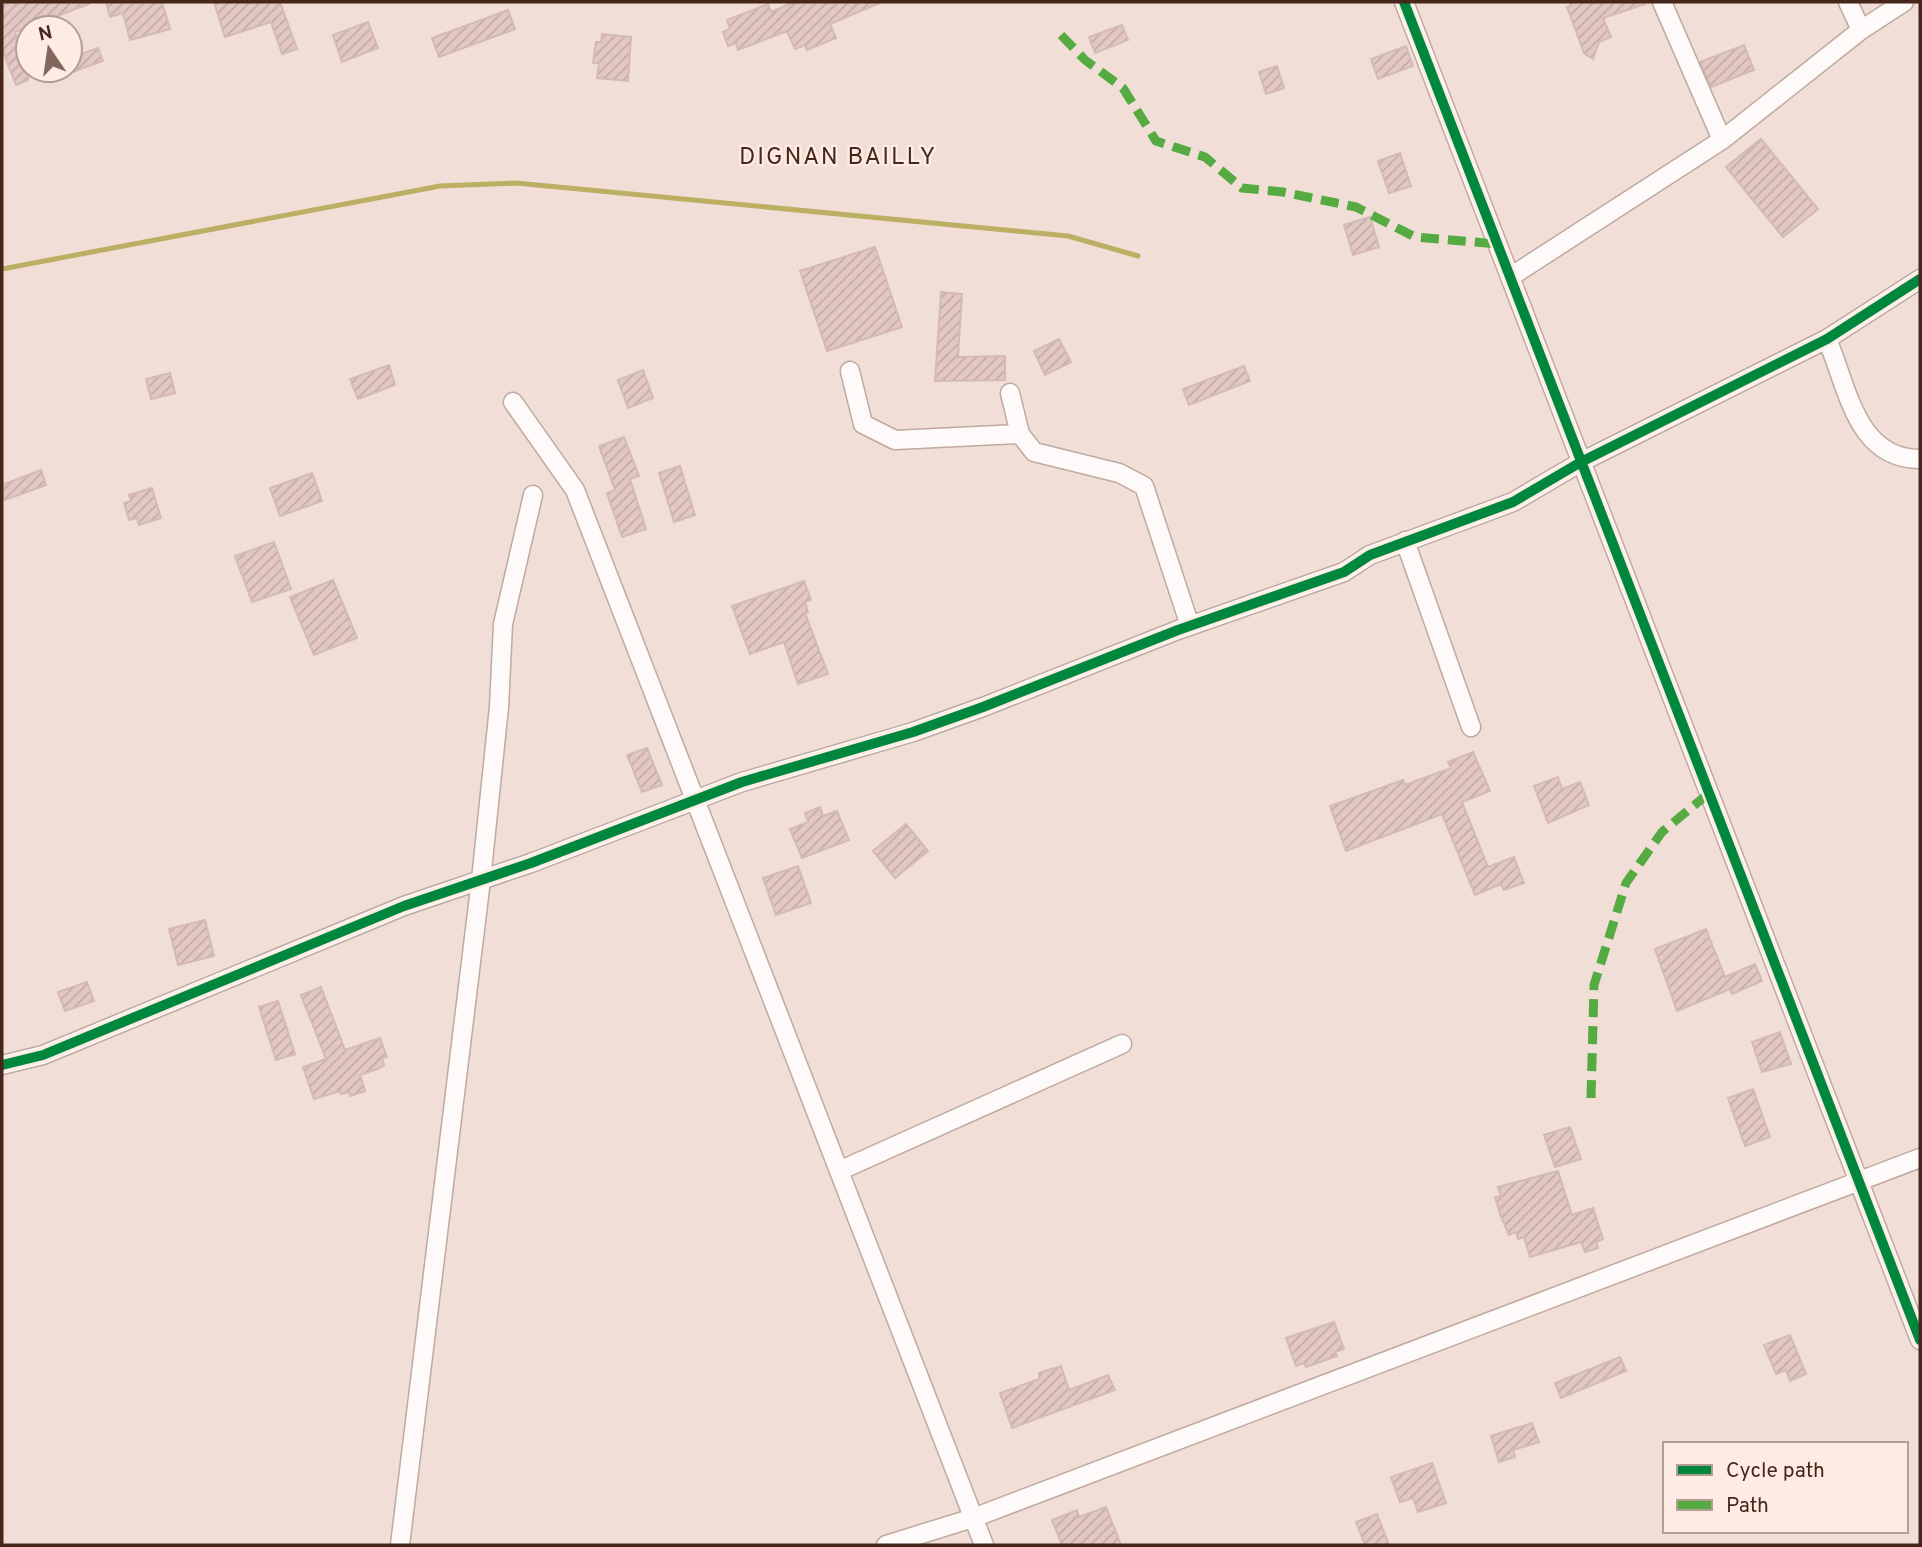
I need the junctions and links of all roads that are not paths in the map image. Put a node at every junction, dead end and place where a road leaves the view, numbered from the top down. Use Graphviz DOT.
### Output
graph roads {
  1 [pos="1404,2"];
  2 [pos="1662,2"];
  3 [pos="1849,2"];
  4 [pos="1904,2"];
  5 [pos="1861,30"];
  6 [pos="1722,140"];
  7 [pos="1510,277"];
  8 [pos="1920,279"];
  9 [pos="1827,340"];
  10 [pos="850,371"];
  11 [pos="1010,393"];
  12 [pos="513,402"];
  13 [pos="1020,434"];
  14 [pos="1920,459"];
  15 [pos="1581,462"];
  16 [pos="533,495"];
  17 [pos="1405,541"];
  18 [pos="1190,626"];
  19 [pos="1471,727"];
  20 [pos="696,800"];
  21 [pos="481,880"];
  22 [pos="1122,1044"];
  23 [pos="2,1065"];
  24 [pos="1920,1158"];
  25 [pos="841,1170"];
  26 [pos="1859,1181"];
  27 [pos="1920,1340"];
  28 [pos="973,1518"];
  29 [pos="400,1545"];
  30 [pos="886,1545"];
  31 [pos="984,1545"];
  1 -- 7 [label="street"];
  2 -- 6 [label="street"];
  3 -- 5 [label="street"];
  4 -- 5 [label="street"];
  5 -- 6 [label="street"];
  6 -- 7 [label="street"];
  7 -- 15 [label="street"];
  8 -- 9 [label="street"];
  9 -- 14 [label="street"];
  9 -- 15 [label="street"];
  10 -- 13 [label="street"];
  11 -- 13 [label="street"];
  12 -- 20 [label="street"];
  13 -- 18 [label="street"];
  15 -- 17 [label="street"];
  15 -- 26 [label="street"];
  16 -- 21 [label="street"];
  17 -- 18 [label="street"];
  17 -- 19 [label="street"];
  18 -- 20 [label="street"];
  20 -- 21 [label="street"];
  20 -- 25 [label="street"];
  21 -- 23 [label="street"];
  21 -- 29 [label="street"];
  22 -- 25 [label="street"];
  24 -- 26 [label="street"];
  25 -- 28 [label="street"];
  26 -- 27 [label="street"];
  26 -- 28 [label="street"];
  28 -- 30 [label="street"];
  28 -- 31 [label="street"];
}
